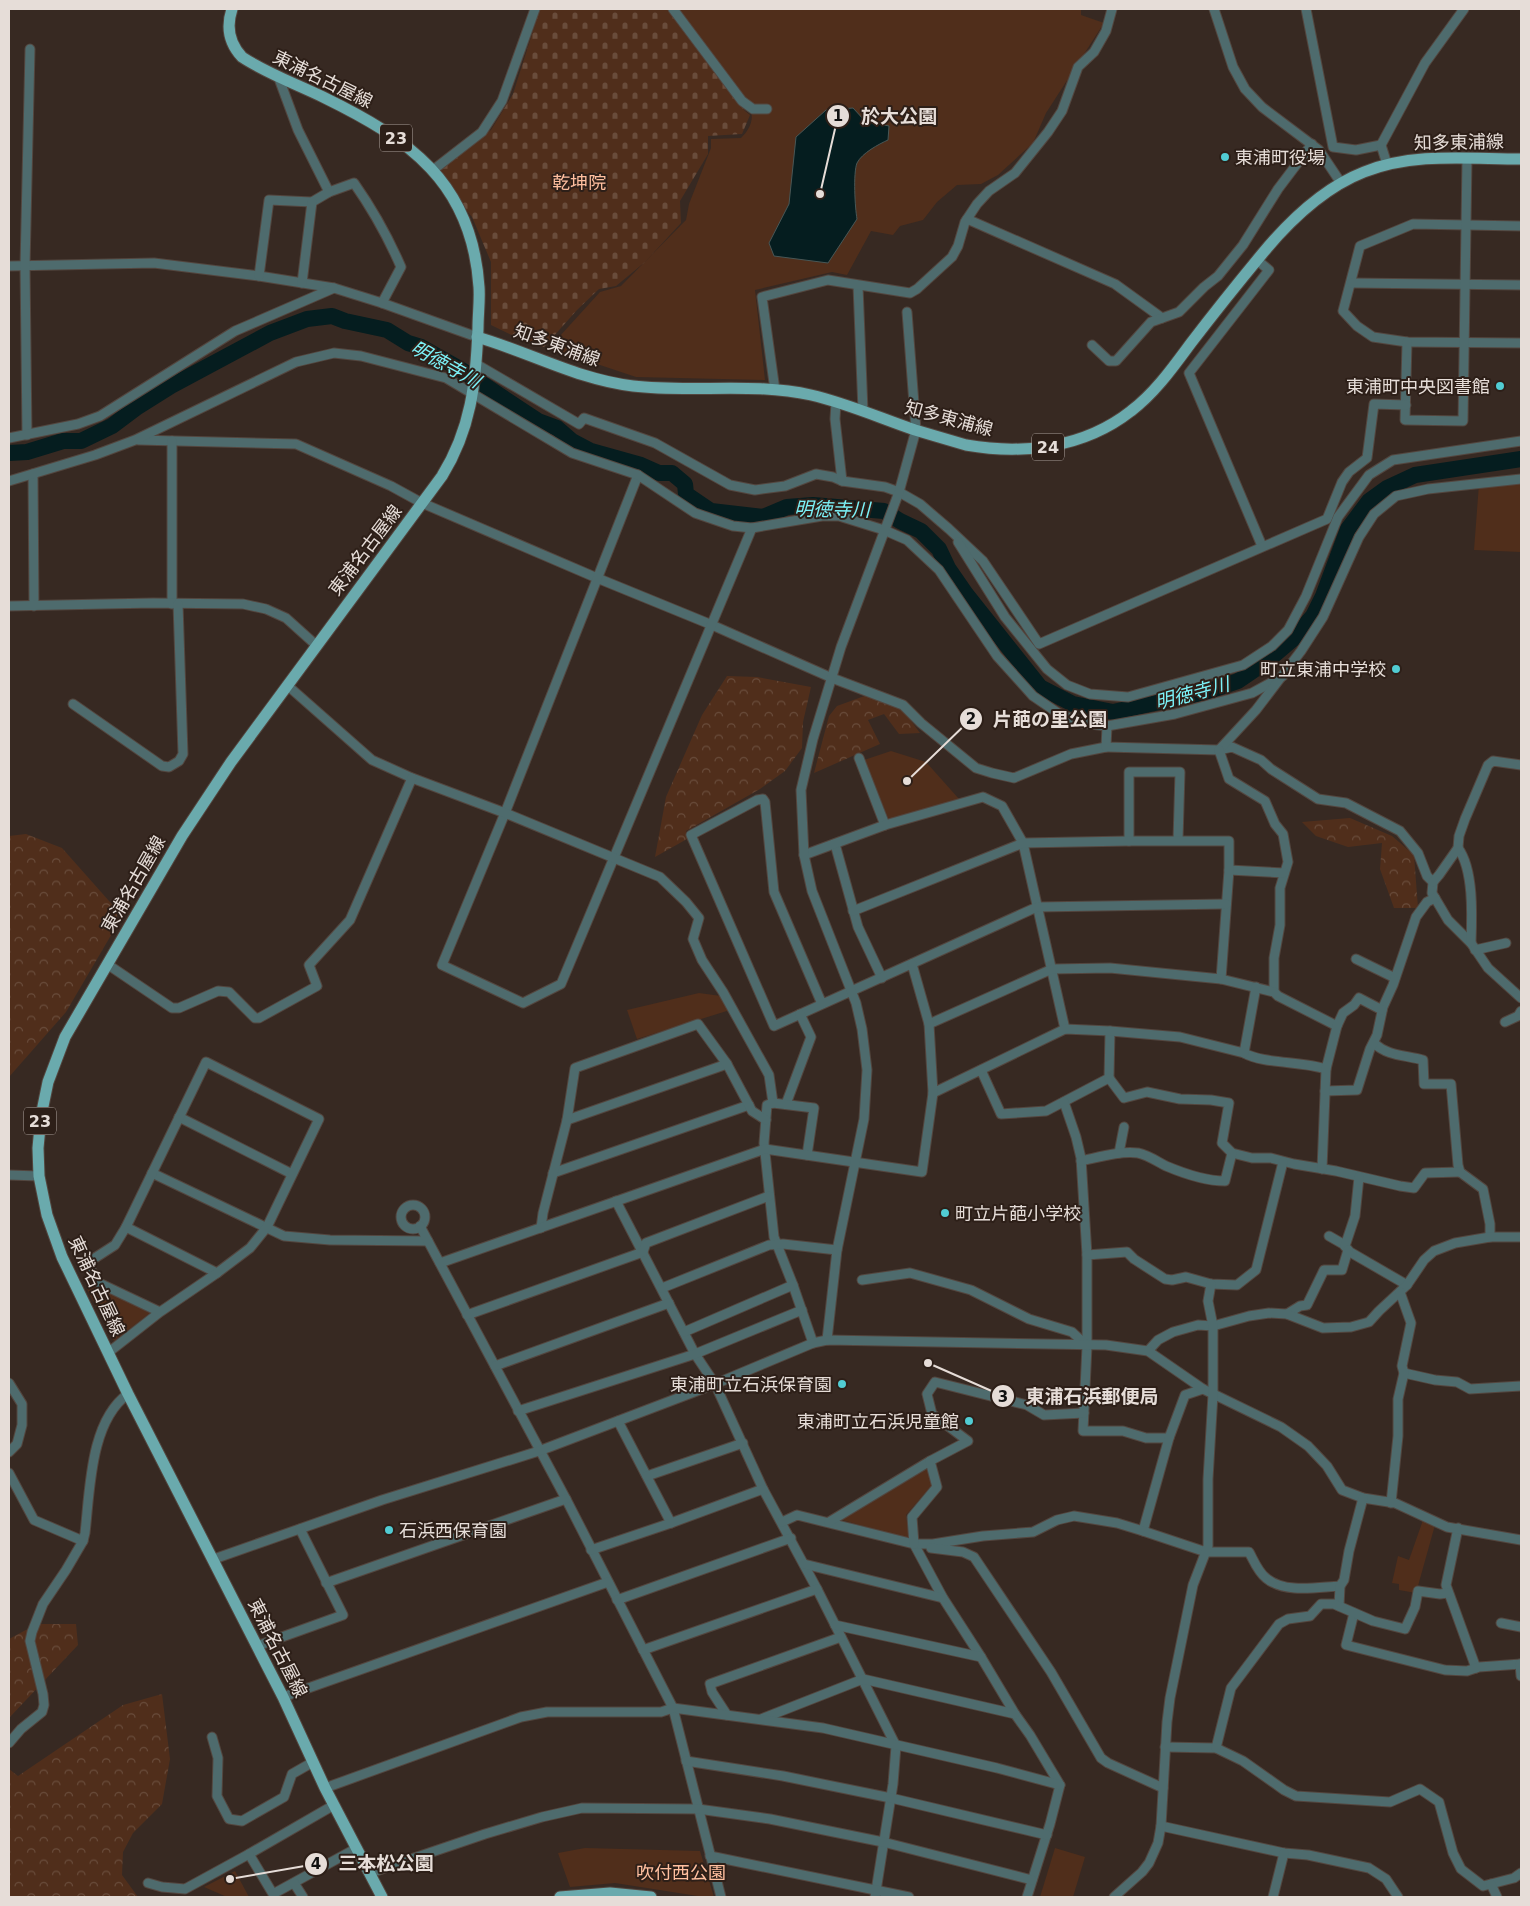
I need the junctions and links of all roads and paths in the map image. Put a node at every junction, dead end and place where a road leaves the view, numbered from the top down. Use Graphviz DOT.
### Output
graph roads {
  1 [pos="232,9"];
  2 [pos="535,9"];
  3 [pos="673,9"];
  4 [pos="1112,9"];
  5 [pos="1214,9"];
  6 [pos="1306,9"];
  7 [pos="1464,9"];
  8 [pos="30,48"];
  9 [pos="278,76"];
  10 [pos="298,85"];
  11 [pos="286,100"];
  12 [pos="767,109"];
  13 [pos="1312,144"];
  14 [pos="1381,145"];
  15 [pos="1467,158"];
  16 [pos="1521,159"];
  17 [pos="1387,164"];
  18 [pos="433,170"];
  19 [pos="1341,184"];
  20 [pos="329,192"];
  21 [pos="312,202"];
  22 [pos="967,219"];
  23 [pos="1467,225"];
  24 [pos="1521,226"];
  25 [pos="1257,260"];
  26 [pos="9,266"];
  27 [pos="25,266"];
  28 [pos="259,276"];
  29 [pos="302,283"];
  30 [pos="1352,283"];
  31 [pos="1466,285"];
  32 [pos="1521,285"];
  33 [pos="858,286"];
  34 [pos="334,288"];
  35 [pos="382,303"];
  36 [pos="906,312"];
  37 [pos="1162,318"];
  38 [pos="477,337"];
  39 [pos="1407,342"];
  40 [pos="1466,342"];
  41 [pos="1521,343"];
  42 [pos="1092,345"];
  43 [pos="476,364"];
  44 [pos="775,390"];
  45 [pos="473,392"];
  46 [pos="836,402"];
  47 [pos="1406,405"];
  48 [pos="863,411"];
  49 [pos="916,430"];
  50 [pos="27,435"];
  51 [pos="9,438"];
  52 [pos="135,440"];
  53 [pos="1521,441"];
  54 [pos="172,442"];
  55 [pos="33,474"];
  56 [pos="638,475"];
  57 [pos="1521,479"];
  58 [pos="9,481"];
  59 [pos="842,481"];
  60 [pos="900,492"];
  61 [pos="422,503"];
  62 [pos="752,528"];
  63 [pos="950,529"];
  64 [pos="884,530"];
  65 [pos="1262,546"];
  66 [pos="597,578"];
  67 [pos="175,604"];
  68 [pos="9,606"];
  69 [pos="34,606"];
  70 [pos="712,625"];
  71 [pos="316,645"];
  72 [pos="1283,676"];
  73 [pos="832,678"];
  74 [pos="287,685"];
  75 [pos="73,704"];
  76 [pos="1106,726"];
  77 [pos="1106,747"];
  78 [pos="1219,750"];
  79 [pos="859,758"];
  80 [pos="1521,765"];
  81 [pos="412,778"];
  82 [pos="505,813"];
  83 [pos="885,825"];
  84 [pos="1129,840"];
  85 [pos="1178,840"];
  86 [pos="1023,843"];
  87 [pos="835,844"];
  88 [pos="1458,848"];
  89 [pos="804,855"];
  90 [pos="614,858"];
  91 [pos="1229,870"];
  92 [pos="1284,873"];
  93 [pos="1432,882"];
  94 [pos="1435,898"];
  95 [pos="1226,904"];
  96 [pos="1037,907"];
  97 [pos="853,911"];
  98 [pos="1506,943"];
  99 [pos="1473,947"];
  100 [pos="1356,959"];
  101 [pos="107,964"];
  102 [pos="912,964"];
  103 [pos="1052,968"];
  104 [pos="882,978"];
  105 [pos="1395,978"];
  106 [pos="1221,979"];
  107 [pos="1256,987"];
  108 [pos="851,990"];
  109 [pos="1274,992"];
  110 [pos="1521,998"];
  111 [pos="822,1004"];
  112 [pos="1382,1010"];
  113 [pos="1521,1011"];
  114 [pos="800,1014"];
  115 [pos="1505,1022"];
  116 [pos="929,1024"];
  117 [pos="1337,1026"];
  118 [pos="1065,1029"];
  119 [pos="1110,1031"];
  120 [pos="1374,1043"];
  121 [pos="1244,1053"];
  122 [pos="727,1064"];
  123 [pos="1326,1069"];
  124 [pos="981,1070"];
  125 [pos="1109,1078"];
  126 [pos="1325,1091"];
  127 [pos="933,1093"];
  128 [pos="1064,1102"];
  129 [pos="774,1103"];
  130 [pos="786,1104"];
  131 [pos="749,1105"];
  132 [pos="179,1117"];
  133 [pos="567,1120"];
  134 [pos="766,1120"];
  135 [pos="1124,1127"];
  136 [pos="765,1149"];
  137 [pos="1119,1153"];
  138 [pos="1232,1153"];
  139 [pos="807,1155"];
  140 [pos="1081,1161"];
  141 [pos="855,1162"];
  142 [pos="1283,1162"];
  143 [pos="1322,1169"];
  144 [pos="1460,1172"];
  145 [pos="152,1173"];
  146 [pos="553,1173"];
  147 [pos="292,1174"];
  148 [pos="9,1175"];
  149 [pos="39,1176"];
  150 [pos="1359,1177"];
  151 [pos="769,1196"];
  152 [pos="616,1201"];
  153 [pos="420,1226"];
  154 [pos="267,1227"];
  155 [pos="126,1228"];
  156 [pos="541,1228"];
  157 [pos="1329,1236"];
  158 [pos="1490,1237"];
  159 [pos="1521,1237"];
  160 [pos="428,1241"];
  161 [pos="776,1245"];
  162 [pos="1347,1248"];
  163 [pos="836,1250"];
  164 [pos="644,1252"];
  165 [pos="1087,1255"];
  166 [pos="440,1263"];
  167 [pos="217,1273"];
  168 [pos="862,1280"];
  169 [pos="1211,1284"];
  170 [pos="793,1285"];
  171 [pos="1407,1285"];
  172 [pos="662,1288"];
  173 [pos="1400,1292"];
  174 [pos="669,1303"];
  175 [pos="802,1310"];
  176 [pos="160,1312"];
  177 [pos="1288,1314"];
  178 [pos="468,1315"];
  179 [pos="1212,1326"];
  180 [pos="684,1332"];
  181 [pos="827,1340"];
  182 [pos="813,1342"];
  183 [pos="1088,1346"];
  184 [pos="1148,1351"];
  185 [pos="109,1352"];
  186 [pos="695,1354"];
  187 [pos="495,1366"];
  188 [pos="1404,1373"];
  189 [pos="9,1383"];
  190 [pos="715,1384"];
  191 [pos="1521,1386"];
  192 [pos="1203,1389"];
  193 [pos="128,1394"];
  194 [pos="1213,1394"];
  195 [pos="518,1411"];
  196 [pos="1084,1412"];
  197 [pos="618,1421"];
  198 [pos="1169,1438"];
  199 [pos="743,1443"];
  200 [pos="539,1451"];
  201 [pos="9,1452"];
  202 [pos="930,1461"];
  203 [pos="9,1473"];
  204 [pos="647,1476"];
  205 [pos="763,1489"];
  206 [pos="1363,1498"];
  207 [pos="566,1499"];
  208 [pos="1392,1503"];
  209 [pos="782,1522"];
  210 [pos="829,1522"];
  211 [pos="671,1523"];
  212 [pos="1458,1528"];
  213 [pos="300,1529"];
  214 [pos="1143,1530"];
  215 [pos="790,1538"];
  216 [pos="1521,1540"];
  217 [pos="83,1541"];
  218 [pos="914,1544"];
  219 [pos="591,1550"];
  220 [pos="949,1550"];
  221 [pos="1206,1552"];
  222 [pos="920,1555"];
  223 [pos="214,1559"];
  224 [pos="804,1564"];
  225 [pos="608,1582"];
  226 [pos="326,1583"];
  227 [pos="1340,1586"];
  228 [pos="817,1589"];
  229 [pos="1448,1593"];
  230 [pos="943,1598"];
  231 [pos="617,1600"];
  232 [pos="1338,1606"];
  233 [pos="1354,1613"];
  234 [pos="1501,1623"];
  235 [pos="835,1625"];
  236 [pos="1521,1627"];
  237 [pos="842,1638"];
  238 [pos="257,1646"];
  239 [pos="643,1650"];
  240 [pos="981,1657"];
  241 [pos="1520,1664"];
  242 [pos="1476,1668"];
  243 [pos="1521,1676"];
  244 [pos="863,1679"];
  245 [pos="283,1697"];
  246 [pos="673,1708"];
  247 [pos="1015,1714"];
  248 [pos="727,1715"];
  249 [pos="760,1720"];
  250 [pos="212,1736"];
  251 [pos="9,1743"];
  252 [pos="896,1746"];
  253 [pos="1165,1747"];
  254 [pos="1216,1748"];
  255 [pos="686,1760"];
  256 [pos="313,1762"];
  257 [pos="1060,1786"];
  258 [pos="325,1788"];
  259 [pos="1163,1788"];
  260 [pos="891,1798"];
  261 [pos="334,1805"];
  262 [pos="698,1809"];
  263 [pos="1161,1826"];
  264 [pos="1047,1835"];
  265 [pos="883,1842"];
  266 [pos="357,1848"];
  267 [pos="1284,1853"];
  268 [pos="249,1854"];
  269 [pos="710,1856"];
  270 [pos="370,1873"];
  271 [pos="1521,1873"];
  272 [pos="1032,1880"];
  273 [pos="294,1882"];
  274 [pos="148,1883"];
  275 [pos="1491,1884"];
  276 [pos="875,1894"];
  277 [pos="378,1896"];
  278 [pos="302,1897"];
  279 [pos="560,1897"];
  280 [pos="651,1897"];
  281 [pos="721,1897"];
  282 [pos="909,1897"];
  283 [pos="1027,1897"];
  284 [pos="1114,1897"];
  285 [pos="1273,1897"];
  286 [pos="1398,1897"];
  287 [pos="1497,1897"];
  1 -- 9 [label="main road, 東浦名古屋線 / 23"];
  2 -- 18 [label="street"];
  3 -- 12 [label="street"];
  4 -- 22 [label="street"];
  5 -- 13 [label="street"];
  6 -- 14 [label="street"];
  7 -- 14 [label="street"];
  8 -- 27 [label="street"];
  9 -- 10 [label="main road, 東浦名古屋線 / 23"];
  9 -- 11 [label="street"];
  10 -- 11 [label="street"];
  10 -- 18 [label="main road, 東浦名古屋線 / 23"];
  11 -- 20 [label="street"];
  13 -- 19 [label="street"];
  13 -- 37 [label="street"];
  14 -- 17 [label="street"];
  15 -- 16 [label="main road, 知多東浦線 / 24"];
  15 -- 17 [label="main road, 知多東浦線 / 24"];
  15 -- 23 [label="street"];
  17 -- 19 [label="main road, 知多東浦線 / 24"];
  18 -- 38 [label="main road, 東浦名古屋線 / 23"];
  19 -- 25 [label="main road, 知多東浦線 / 24"];
  20 -- 21 [label="street"];
  20 -- 35 [label="street"];
  21 -- 28 [label="street"];
  21 -- 29 [label="street"];
  22 -- 33 [label="street"];
  22 -- 37 [label="street"];
  23 -- 24 [label="street"];
  23 -- 30 [label="street"];
  23 -- 31 [label="street"];
  25 -- 49 [label="main road, 知多東浦線 / 24"];
  25 -- 65 [label="street"];
  26 -- 27 [label="street"];
  27 -- 28 [label="street"];
  27 -- 50 [label="street"];
  28 -- 29 [label="street"];
  29 -- 34 [label="street"];
  30 -- 31 [label="street"];
  30 -- 39 [label="street"];
  31 -- 32 [label="street"];
  31 -- 40 [label="street"];
  33 -- 44 [label="street"];
  33 -- 48 [label="street"];
  34 -- 35 [label="street"];
  34 -- 50 [label="street"];
  35 -- 38 [label="street"];
  36 -- 49 [label="street"];
  37 -- 42 [label="street"];
  38 -- 43 [label="main road, 東浦名古屋線 / 23"];
  38 -- 44 [label="main road, 知多東浦線 / 24"];
  39 -- 40 [label="street"];
  39 -- 47 [label="street"];
  40 -- 41 [label="street"];
  40 -- 47 [label="street"];
  43 -- 45 [label="main road, 東浦名古屋線 / 23"];
  43 -- 59 [label="street"];
  44 -- 46 [label="main road, 知多東浦線 / 24"];
  45 -- 52 [label="street"];
  45 -- 56 [label="street"];
  45 -- 61 [label="main road, 東浦名古屋線 / 23"];
  46 -- 48 [label="main road, 知多東浦線 / 24"];
  46 -- 59 [label="street"];
  47 -- 65 [label="street"];
  48 -- 49 [label="main road, 知多東浦線 / 24"];
  49 -- 60 [label="street"];
  50 -- 51 [label="street"];
  52 -- 54 [label="street"];
  52 -- 55 [label="street"];
  53 -- 63 [label="street"];
  54 -- 61 [label="street"];
  54 -- 67 [label="street"];
  55 -- 58 [label="street"];
  55 -- 69 [label="street"];
  56 -- 62 [label="street"];
  56 -- 66 [label="street"];
  57 -- 72 [label="street"];
  59 -- 60 [label="street"];
  60 -- 63 [label="street"];
  60 -- 64 [label="street"];
  61 -- 66 [label="street"];
  61 -- 71 [label="main road, 東浦名古屋線 / 23"];
  62 -- 64 [label="street"];
  62 -- 70 [label="street"];
  63 -- 65 [label="street"];
  64 -- 73 [label="street"];
  64 -- 76 [label="street"];
  66 -- 70 [label="street"];
  66 -- 82 [label="street"];
  67 -- 69 [label="street"];
  67 -- 71 [label="street"];
  67 -- 75 [label="street"];
  68 -- 69 [label="street"];
  70 -- 73 [label="street"];
  70 -- 90 [label="street"];
  71 -- 74 [label="main road, 東浦名古屋線 / 23"];
  72 -- 76 [label="street"];
  72 -- 78 [label="street"];
  73 -- 77 [label="street"];
  73 -- 89 [label="street"];
  74 -- 81 [label="street"];
  74 -- 101 [label="main road, 東浦名古屋線 / 23"];
  76 -- 77 [label="street"];
  77 -- 78 [label="street"];
  78 -- 92 [label="street"];
  78 -- 93 [label="street"];
  79 -- 83 [label="street"];
  80 -- 88 [label="street"];
  81 -- 82 [label="street"];
  81 -- 101 [label="street"];
  82 -- 90 [label="street"];
  82 -- 90 [label="street"];
  83 -- 86 [label="street"];
  83 -- 87 [label="street"];
  84 -- 85 [label="street"];
  84 -- 85 [label="street"];
  84 -- 86 [label="street"];
  85 -- 91 [label="street"];
  86 -- 96 [label="street"];
  86 -- 97 [label="street"];
  87 -- 89 [label="street"];
  87 -- 97 [label="street"];
  88 -- 93 [label="street"];
  88 -- 99 [label="street"];
  89 -- 108 [label="street"];
  90 -- 129 [label="street"];
  91 -- 92 [label="street"];
  91 -- 95 [label="street"];
  92 -- 109 [label="street"];
  93 -- 94 [label="street"];
  94 -- 99 [label="street"];
  94 -- 105 [label="street"];
  95 -- 96 [label="street"];
  95 -- 106 [label="street"];
  96 -- 102 [label="street"];
  96 -- 103 [label="street"];
  97 -- 104 [label="street"];
  98 -- 99 [label="street"];
  99 -- 110 [label="street"];
  100 -- 105 [label="street"];
  101 -- 149 [label="main road, 東浦名古屋線 / 23"];
  102 -- 104 [label="street"];
  102 -- 116 [label="street"];
  103 -- 106 [label="street"];
  103 -- 116 [label="street"];
  103 -- 118 [label="street"];
  104 -- 108 [label="street"];
  105 -- 112 [label="street"];
  106 -- 107 [label="street"];
  107 -- 109 [label="street"];
  107 -- 121 [label="street"];
  108 -- 111 [label="street"];
  108 -- 141 [label="street"];
  109 -- 117 [label="street"];
  111 -- 114 [label="street"];
  111 -- 114 [label="street"];
  112 -- 117 [label="street"];
  112 -- 120 [label="street"];
  113 -- 115 [label="street"];
  114 -- 130 [label="street"];
  116 -- 127 [label="street"];
  117 -- 123 [label="street"];
  118 -- 119 [label="street"];
  118 -- 124 [label="street"];
  119 -- 121 [label="street"];
  119 -- 125 [label="street"];
  120 -- 126 [label="street"];
  120 -- 144 [label="street"];
  121 -- 123 [label="street"];
  122 -- 131 [label="street"];
  122 -- 133 [label="street"];
  122 -- 133 [label="street"];
  123 -- 126 [label="street"];
  124 -- 127 [label="street"];
  124 -- 128 [label="street"];
  125 -- 128 [label="street"];
  125 -- 138 [label="street"];
  126 -- 143 [label="street"];
  127 -- 141 [label="street"];
  128 -- 140 [label="street"];
  129 -- 130 [label="street"];
  129 -- 134 [label="street"];
  130 -- 139 [label="street"];
  131 -- 134 [label="street"];
  131 -- 146 [label="street"];
  132 -- 145 [label="street"];
  132 -- 147 [label="street"];
  132 -- 147 [label="street"];
  133 -- 146 [label="street"];
  134 -- 136 [label="street"];
  135 -- 137 [label="street"];
  136 -- 139 [label="street"];
  136 -- 151 [label="street"];
  136 -- 152 [label="street"];
  137 -- 138 [label="street"];
  137 -- 140 [label="street"];
  138 -- 142 [label="street"];
  139 -- 141 [label="street"];
  140 -- 165 [label="street"];
  141 -- 163 [label="street"];
  142 -- 143 [label="street"];
  142 -- 169 [label="street"];
  143 -- 150 [label="street"];
  144 -- 150 [label="street"];
  144 -- 158 [label="street"];
  145 -- 154 [label="street"];
  145 -- 155 [label="street"];
  146 -- 156 [label="street"];
  147 -- 154 [label="street"];
  148 -- 149 [label="street"];
  149 -- 185 [label="main road, 東浦名古屋線 / 23"];
  150 -- 162 [label="street"];
  151 -- 161 [label="street"];
  151 -- 164 [label="street"];
  152 -- 156 [label="street"];
  152 -- 164 [label="street"];
  153 -- 160 [label="street"];
  154 -- 160 [label="street"];
  154 -- 167 [label="street"];
  155 -- 167 [label="street"];
  155 -- 176 [label="street"];
  156 -- 166 [label="street"];
  157 -- 162 [label="street"];
  158 -- 159 [label="street"];
  158 -- 171 [label="street"];
  160 -- 166 [label="street"];
  161 -- 163 [label="street"];
  161 -- 170 [label="street"];
  161 -- 172 [label="street"];
  162 -- 171 [label="street"];
  162 -- 177 [label="street"];
  163 -- 181 [label="street"];
  164 -- 172 [label="street"];
  164 -- 178 [label="street"];
  165 -- 169 [label="street"];
  165 -- 183 [label="street"];
  166 -- 178 [label="street"];
  167 -- 176 [label="street"];
  168 -- 183 [label="street"];
  169 -- 179 [label="street"];
  170 -- 175 [label="street"];
  170 -- 180 [label="street"];
  171 -- 173 [label="street"];
  172 -- 174 [label="street"];
  173 -- 177 [label="street"];
  173 -- 188 [label="street"];
  174 -- 180 [label="street"];
  174 -- 187 [label="street"];
  175 -- 182 [label="street"];
  175 -- 186 [label="street"];
  176 -- 185 [label="street"];
  177 -- 179 [label="street"];
  178 -- 187 [label="street"];
  179 -- 184 [label="street"];
  179 -- 194 [label="street"];
  180 -- 186 [label="street"];
  181 -- 182 [label="street"];
  181 -- 183 [label="street"];
  182 -- 190 [label="street"];
  183 -- 184 [label="street"];
  183 -- 196 [label="street"];
  184 -- 192 [label="street"];
  185 -- 193 [label="main road, 東浦名古屋線 / 23"];
  186 -- 190 [label="street"];
  186 -- 195 [label="street"];
  187 -- 195 [label="street"];
  188 -- 191 [label="street"];
  188 -- 208 [label="street"];
  189 -- 201 [label="street"];
  190 -- 197 [label="street"];
  190 -- 199 [label="street"];
  192 -- 194 [label="street"];
  192 -- 198 [label="street"];
  193 -- 217 [label="street"];
  193 -- 223 [label="main road, 東浦名古屋線 / 23"];
  194 -- 206 [label="street"];
  194 -- 221 [label="street"];
  195 -- 200 [label="street"];
  196 -- 198 [label="street"];
  196 -- 202 [label="street"];
  197 -- 200 [label="street"];
  197 -- 204 [label="street"];
  198 -- 214 [label="street"];
  199 -- 204 [label="street"];
  199 -- 205 [label="street"];
  200 -- 207 [label="street"];
  200 -- 213 [label="street"];
  202 -- 210 [label="street"];
  202 -- 218 [label="street"];
  203 -- 217 [label="street"];
  204 -- 211 [label="street"];
  205 -- 209 [label="street"];
  205 -- 211 [label="street"];
  206 -- 208 [label="street"];
  206 -- 227 [label="street"];
  207 -- 219 [label="street"];
  207 -- 226 [label="street"];
  208 -- 212 [label="street"];
  209 -- 210 [label="street"];
  209 -- 215 [label="street"];
  210 -- 218 [label="street"];
  211 -- 219 [label="street"];
  212 -- 216 [label="street"];
  212 -- 229 [label="street"];
  213 -- 223 [label="street"];
  213 -- 226 [label="street"];
  214 -- 218 [label="street"];
  214 -- 221 [label="street"];
  215 -- 224 [label="street"];
  215 -- 231 [label="street"];
  217 -- 251 [label="street"];
  218 -- 220 [label="street"];
  218 -- 222 [label="street"];
  219 -- 225 [label="street"];
  220 -- 222 [label="street"];
  220 -- 259 [label="street"];
  221 -- 227 [label="street"];
  221 -- 253 [label="street"];
  222 -- 230 [label="street"];
  223 -- 238 [label="main road, 東浦名古屋線 / 23"];
  224 -- 228 [label="street"];
  224 -- 230 [label="street"];
  225 -- 231 [label="street"];
  225 -- 245 [label="street"];
  226 -- 238 [label="street"];
  227 -- 232 [label="street"];
  228 -- 235 [label="street"];
  228 -- 239 [label="street"];
  229 -- 233 [label="street"];
  229 -- 242 [label="street"];
  230 -- 240 [label="street"];
  231 -- 239 [label="street"];
  232 -- 233 [label="street"];
  232 -- 254 [label="street"];
  233 -- 242 [label="street"];
  234 -- 236 [label="street"];
  235 -- 237 [label="street"];
  235 -- 240 [label="street"];
  237 -- 244 [label="street"];
  237 -- 248 [label="street"];
  238 -- 245 [label="main road, 東浦名古屋線 / 23"];
  239 -- 246 [label="street"];
  240 -- 247 [label="street"];
  241 -- 242 [label="street"];
  241 -- 243 [label="street"];
  244 -- 247 [label="street"];
  244 -- 249 [label="street"];
  244 -- 252 [label="street"];
  245 -- 256 [label="main road, 東浦名古屋線 / 23"];
  246 -- 248 [label="street"];
  246 -- 255 [label="street"];
  246 -- 258 [label="street"];
  247 -- 257 [label="street"];
  248 -- 249 [label="street"];
  249 -- 252 [label="street"];
  250 -- 256 [label="street"];
  252 -- 257 [label="street"];
  252 -- 260 [label="street"];
  253 -- 254 [label="street"];
  253 -- 259 [label="street"];
  254 -- 275 [label="street"];
  255 -- 260 [label="street"];
  255 -- 262 [label="street"];
  256 -- 258 [label="main road, 東浦名古屋線 / 23"];
  257 -- 264 [label="street"];
  258 -- 261 [label="main road, 東浦名古屋線 / 23"];
  259 -- 263 [label="street"];
  260 -- 264 [label="street"];
  260 -- 265 [label="street"];
  261 -- 266 [label="main road, 東浦名古屋線 / 23"];
  261 -- 268 [label="street"];
  262 -- 265 [label="street"];
  262 -- 269 [label="street"];
  262 -- 270 [label="street"];
  263 -- 267 [label="street"];
  263 -- 284 [label="street"];
  264 -- 272 [label="street"];
  265 -- 272 [label="street"];
  265 -- 276 [label="street"];
  266 -- 270 [label="main road, 東浦名古屋線 / 23"];
  266 -- 273 [label="street"];
  267 -- 285 [label="street"];
  267 -- 286 [label="street"];
  268 -- 273 [label="street"];
  268 -- 274 [label="street"];
  269 -- 276 [label="street"];
  269 -- 281 [label="street"];
  270 -- 277 [label="main road, 東浦名古屋線 / 23"];
  271 -- 275 [label="street"];
  272 -- 283 [label="street"];
  273 -- 278 [label="street"];
  275 -- 287 [label="street"];
  276 -- 282 [label="street"];
  279 -- 280 [label="main road"];
}
